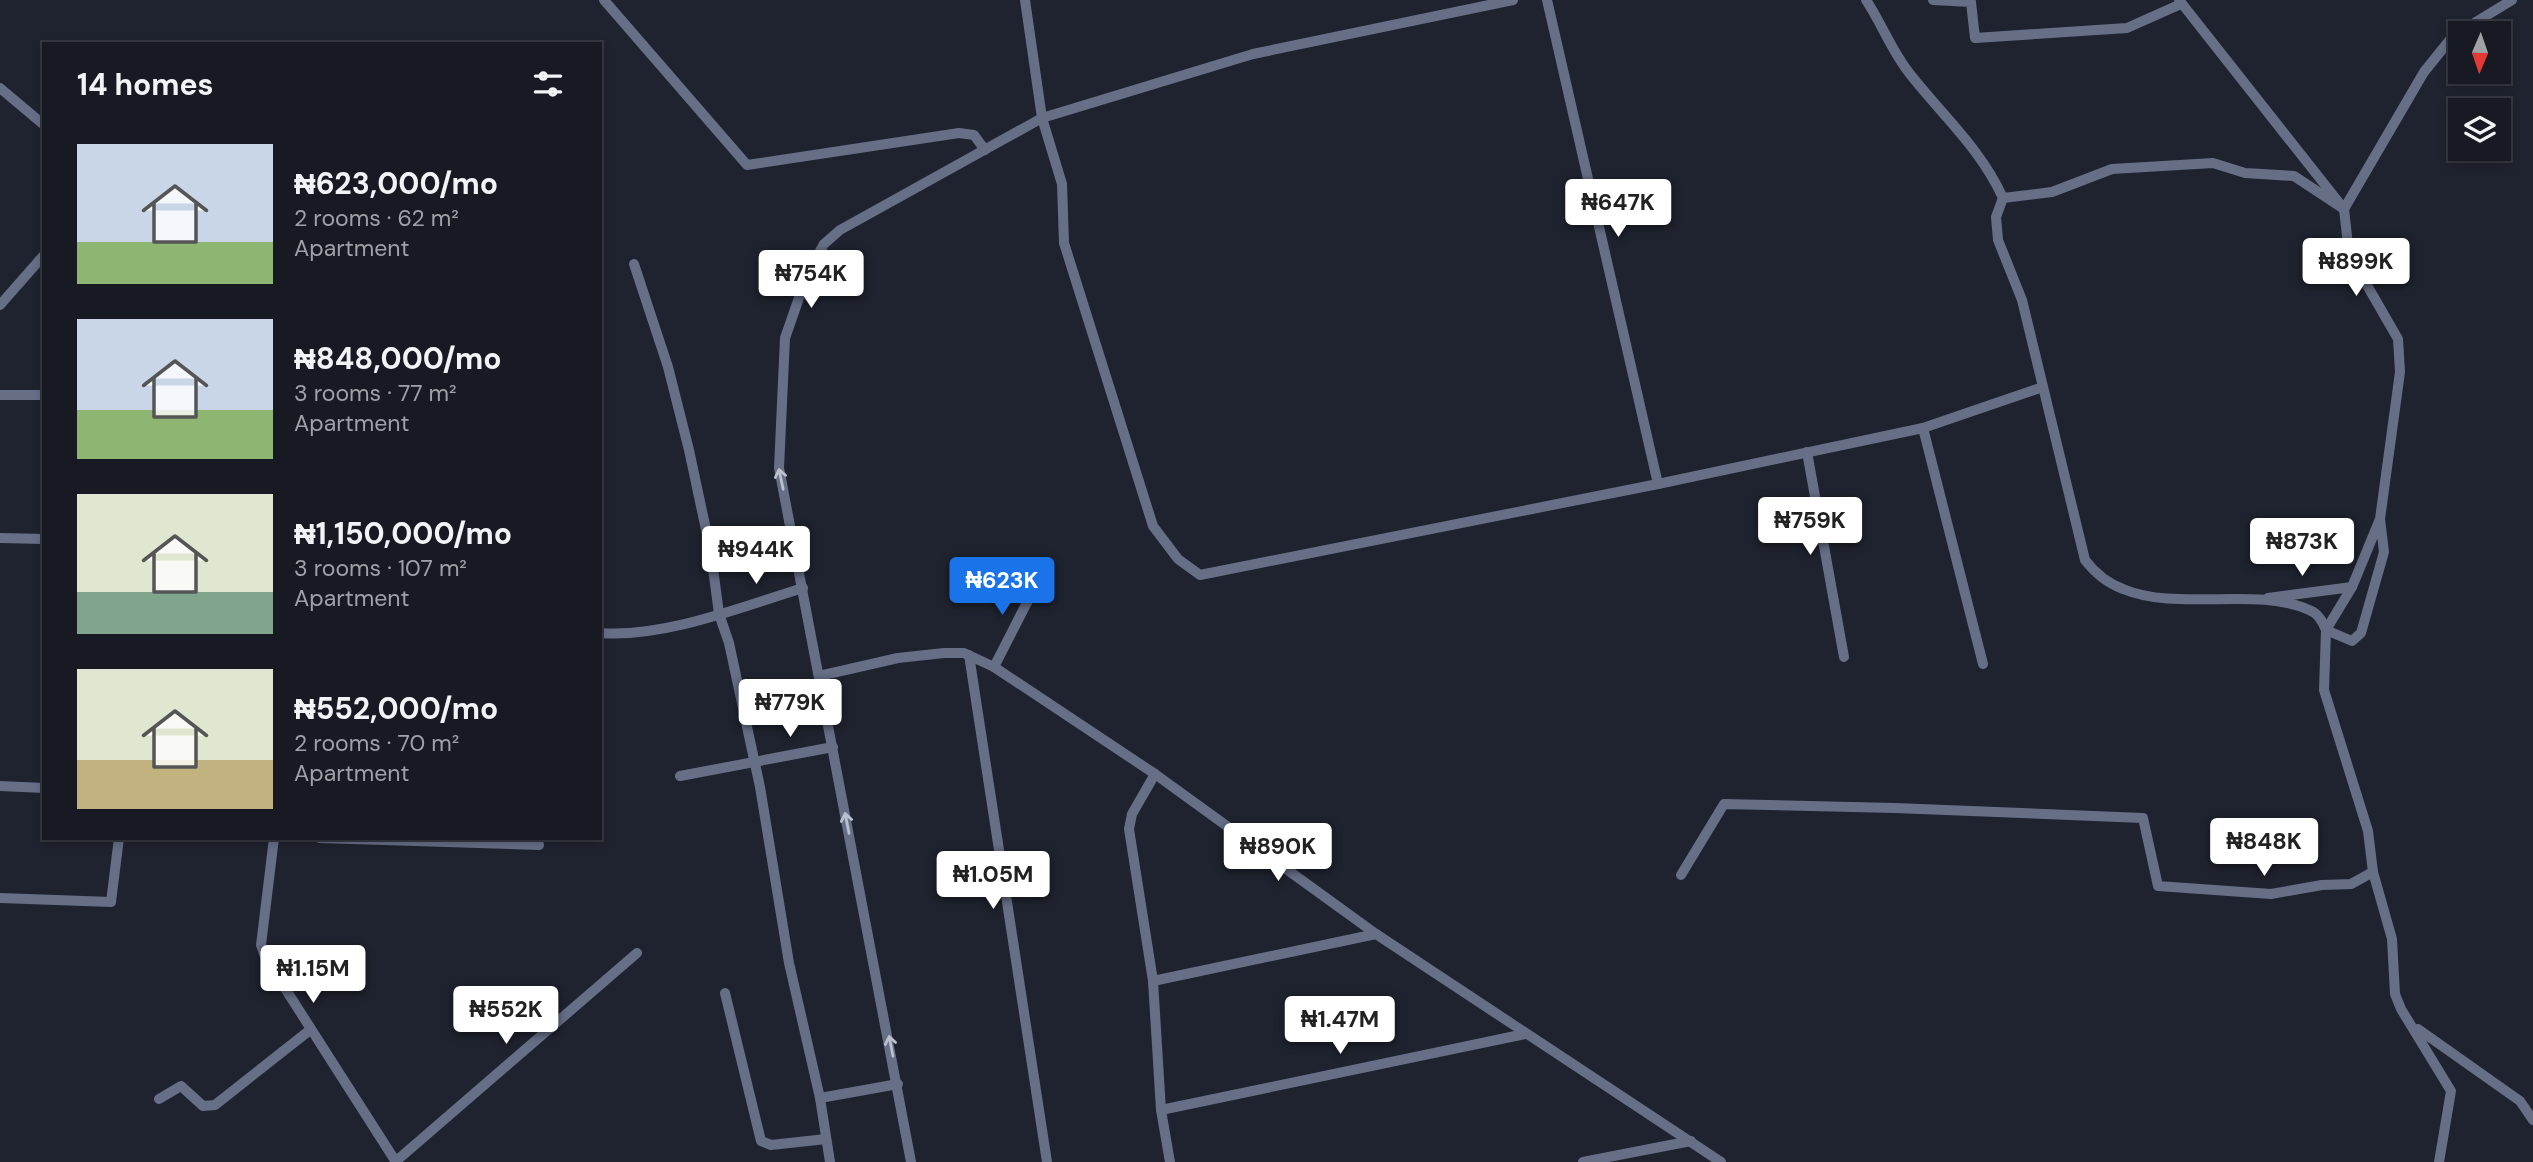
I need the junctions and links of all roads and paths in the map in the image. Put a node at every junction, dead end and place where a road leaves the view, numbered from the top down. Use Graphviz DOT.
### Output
graph roads {
  1 [pos="604,0"];
  2 [pos="1025,0"];
  3 [pos="1513,0"];
  4 [pos="1547,0"];
  5 [pos="1866,0"];
  6 [pos="1933,0"];
  7 [pos="2512,0"];
  8 [pos="2180,2"];
  9 [pos="0,88"];
  10 [pos="1042,118"];
  11 [pos="42,123"];
  12 [pos="985,150"];
  13 [pos="2003,198"];
  14 [pos="2344,209"];
  15 [pos="42,257"];
  16 [pos="634,264"];
  17 [pos="0,305"];
  18 [pos="2043,387"];
  19 [pos="0,395"];
  20 [pos="42,395"];
  21 [pos="1923,428"];
  22 [pos="1807,452"];
  23 [pos="1658,484"];
  24 [pos="2379,519"];
  25 [pos="0,538"];
  26 [pos="42,539"];
  27 [pos="1038,581"];
  28 [pos="2352,587"];
  29 [pos="803,589"];
  30 [pos="2256,600"];
  31 [pos="719,614"];
  32 [pos="2326,630"];
  33 [pos="602,633"];
  34 [pos="969,655"];
  35 [pos="1844,657"];
  36 [pos="1983,664"];
  37 [pos="994,667"];
  38 [pos="819,676"];
  39 [pos="833,747"];
  40 [pos="754,762"];
  41 [pos="1155,774"];
  42 [pos="680,776"];
  43 [pos="0,786"];
  44 [pos="42,788"];
  45 [pos="119,840"];
  46 [pos="274,840"];
  47 [pos="383,840"];
  48 [pos="539,845"];
  49 [pos="2373,872"];
  50 [pos="1681,875"];
  51 [pos="0,898"];
  52 [pos="1376,934"];
  53 [pos="638,953"];
  54 [pos="1153,981"];
  55 [pos="725,993"];
  56 [pos="2413,1025"];
  57 [pos="310,1030"];
  58 [pos="1525,1034"];
  59 [pos="898,1084"];
  60 [pos="820,1098"];
  61 [pos="159,1099"];
  62 [pos="1161,1110"];
  63 [pos="2533,1120"];
  64 [pos="826,1139"];
  65 [pos="1691,1141"];
  66 [pos="396,1162"];
  67 [pos="830,1162"];
  68 [pos="911,1162"];
  69 [pos="1047,1162"];
  70 [pos="1170,1162"];
  71 [pos="1583,1162"];
  72 [pos="1721,1162"];
  73 [pos="2439,1162"];
  1 -- 12 [label="street"];
  2 -- 10 [label="street"];
  3 -- 10 [label="street"];
  4 -- 23 [label="street"];
  5 -- 13 [label="street"];
  6 -- 8 [label="street"];
  7 -- 14 [label="street"];
  8 -- 14 [label="street"];
  9 -- 11 [label="street"];
  10 -- 12 [label="street"];
  10 -- 23 [label="street"];
  29 -- 12 [label="street, one-way"];
  13 -- 14 [label="street"];
  13 -- 18 [label="street"];
  14 -- 24 [label="street"];
  15 -- 17 [label="street"];
  16 -- 31 [label="street"];
  18 -- 21 [label="street"];
  18 -- 30 [label="street"];
  19 -- 20 [label="street"];
  21 -- 22 [label="street"];
  21 -- 36 [label="street"];
  22 -- 23 [label="street"];
  22 -- 35 [label="street"];
  24 -- 28 [label="street"];
  24 -- 32 [label="street"];
  25 -- 26 [label="street"];
  27 -- 37 [label="street"];
  28 -- 30 [label="street"];
  28 -- 32 [label="street"];
  29 -- 31 [label="street"];
  29 -- 38 [label="street"];
  30 -- 32 [label="street"];
  31 -- 33 [label="street"];
  31 -- 40 [label="street"];
  32 -- 49 [label="street"];
  34 -- 37 [label="street"];
  34 -- 38 [label="street"];
  34 -- 69 [label="street"];
  37 -- 41 [label="street"];
  38 -- 39 [label="street"];
  39 -- 40 [label="street"];
  59 -- 39 [label="street, one-way"];
  40 -- 42 [label="street"];
  40 -- 60 [label="street"];
  41 -- 52 [label="street"];
  41 -- 54 [label="street"];
  43 -- 44 [label="street"];
  45 -- 51 [label="street"];
  46 -- 57 [label="street"];
  47 -- 48 [label="street"];
  49 -- 50 [label="street"];
  49 -- 56 [label="street"];
  52 -- 54 [label="street"];
  52 -- 58 [label="street"];
  53 -- 66 [label="street"];
  54 -- 62 [label="street"];
  55 -- 64 [label="street"];
  56 -- 63 [label="street"];
  56 -- 73 [label="street"];
  57 -- 61 [label="street"];
  57 -- 66 [label="street"];
  58 -- 62 [label="street"];
  58 -- 65 [label="street"];
  59 -- 60 [label="street"];
  59 -- 68 [label="street"];
  60 -- 64 [label="street"];
  62 -- 70 [label="street"];
  64 -- 67 [label="street"];
  65 -- 71 [label="street"];
  65 -- 72 [label="street"];
}
